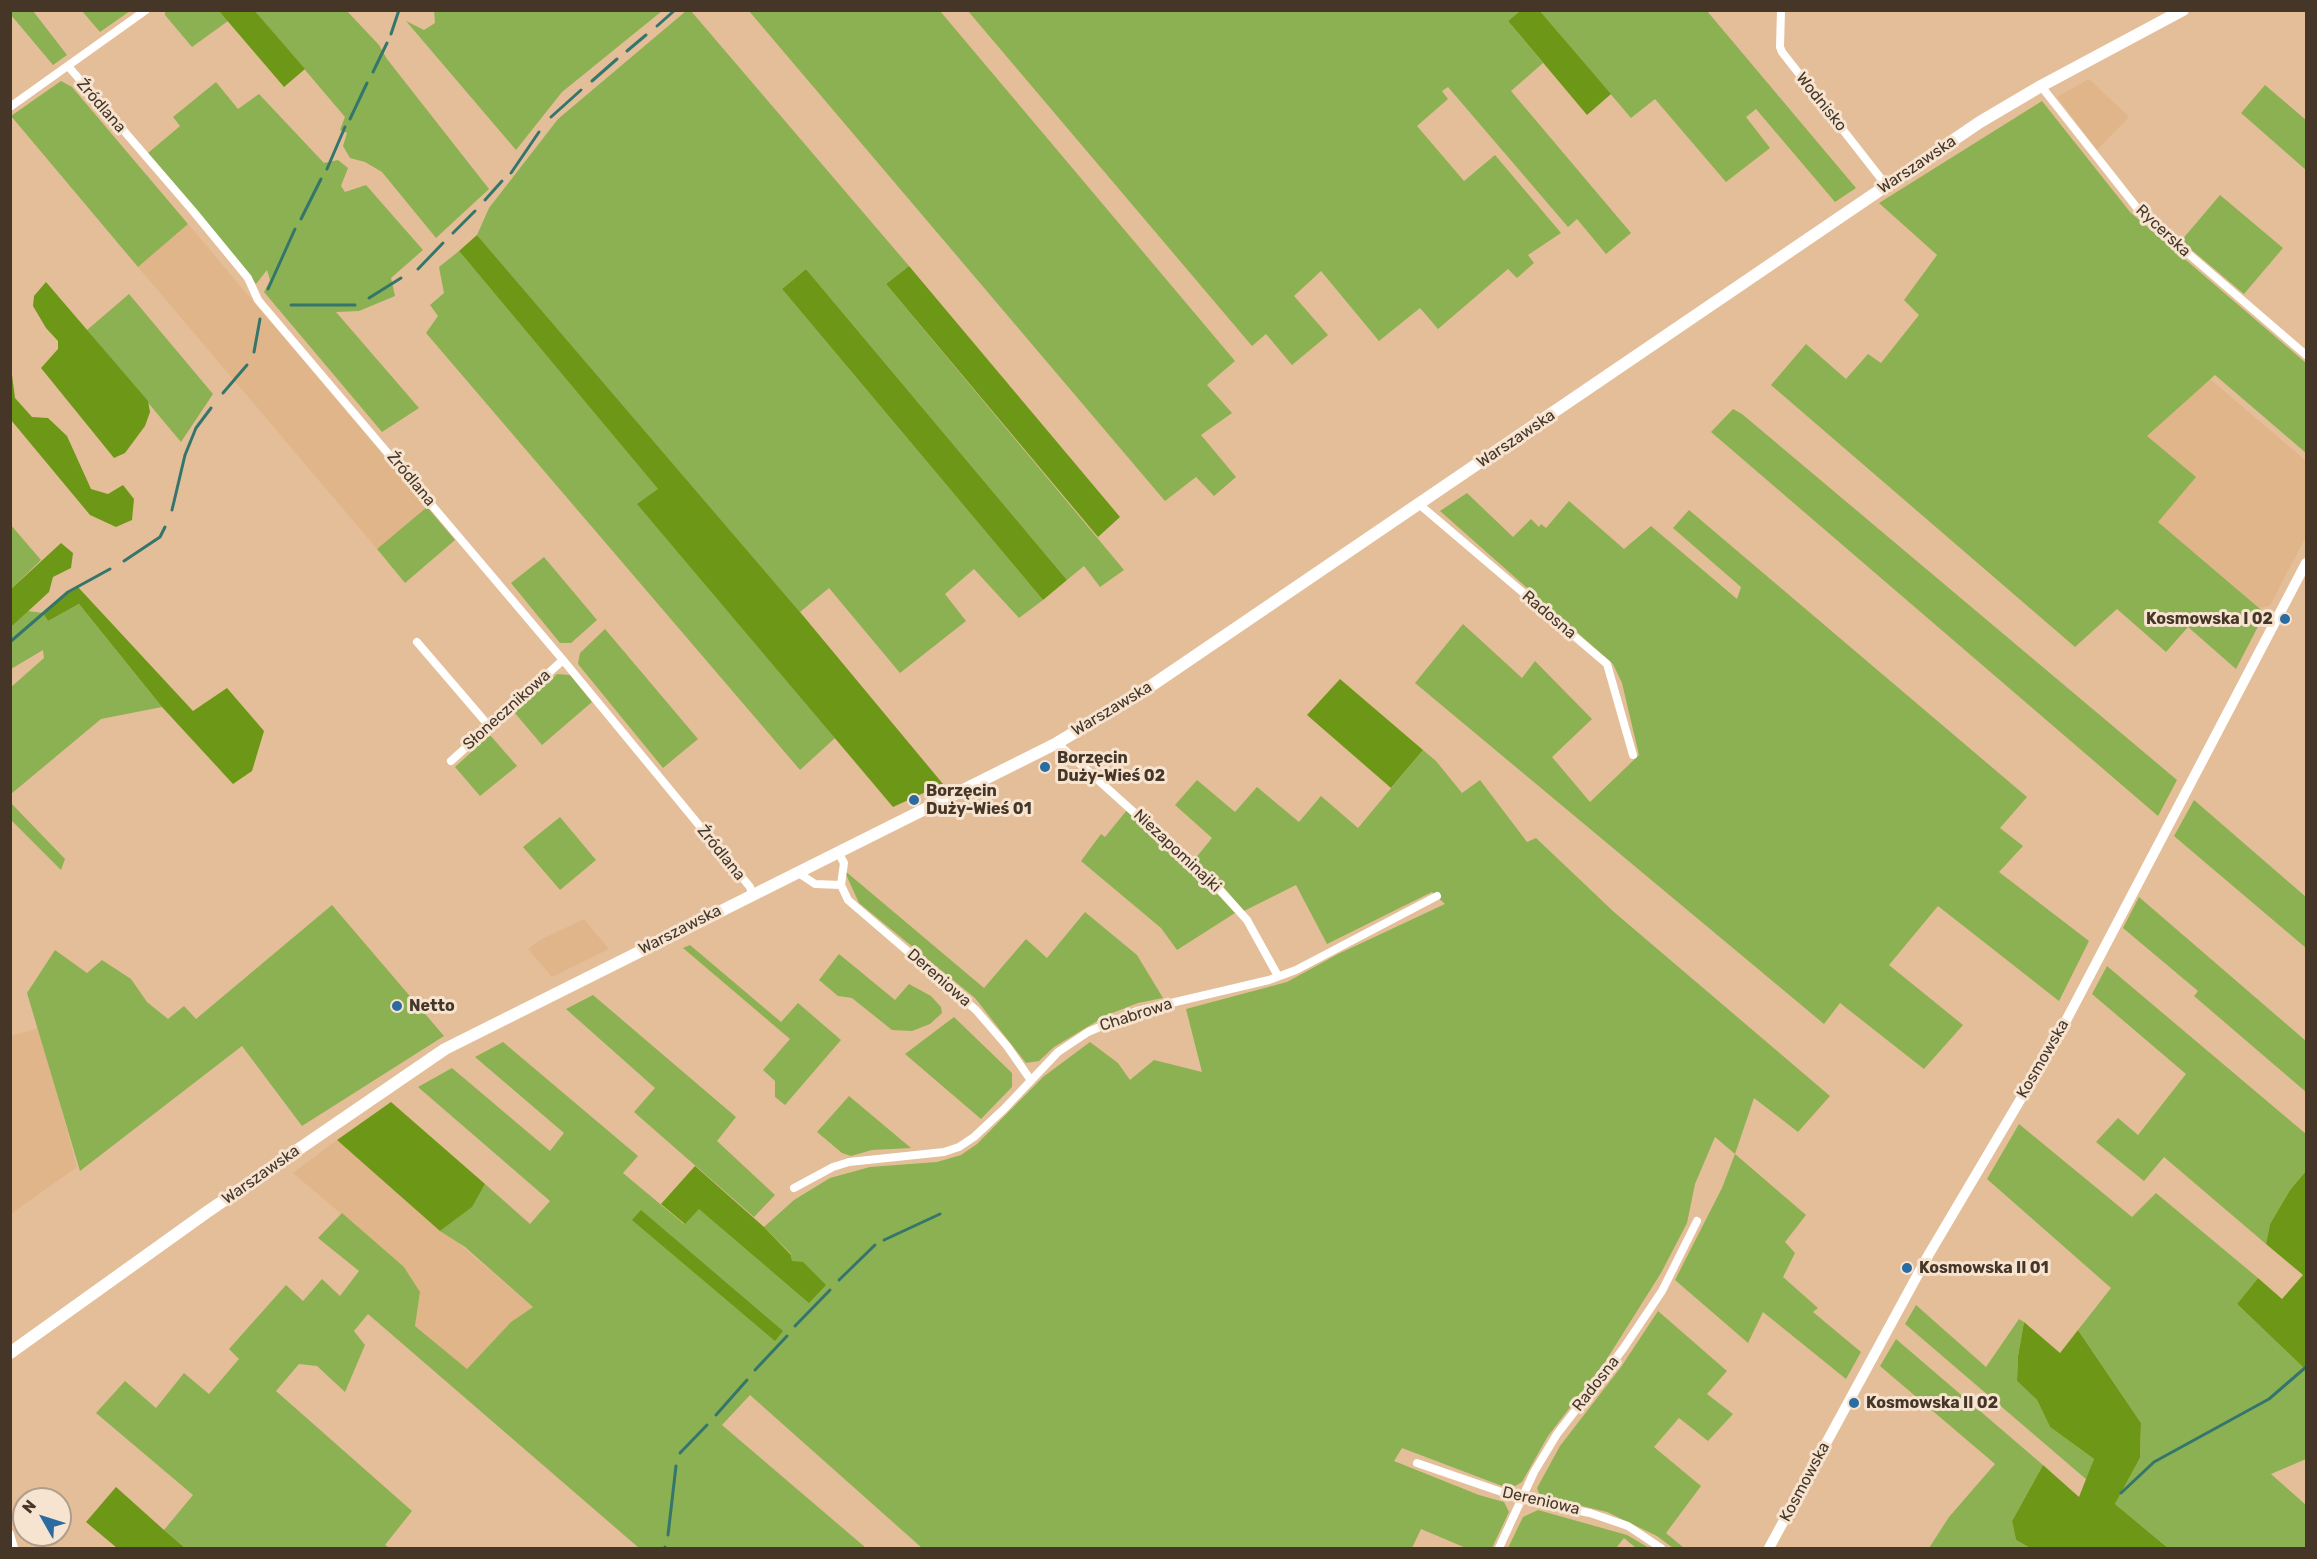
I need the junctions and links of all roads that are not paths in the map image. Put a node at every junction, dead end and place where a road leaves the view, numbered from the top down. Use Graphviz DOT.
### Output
graph roads {
  1 [pos="146,10"];
  2 [pos="1781,10"];
  3 [pos="2183,10"];
  4 [pos="68,66"];
  5 [pos="2041,86"];
  6 [pos="10,107"];
  7 [pos="1886,185"];
  8 [pos="2307,355"];
  9 [pos="1420,505"];
  10 [pos="2307,563"];
  11 [pos="417,642"];
  12 [pos="563,660"];
  13 [pos="489,726"];
  14 [pos="1057,743"];
  15 [pos="1634,755"];
  16 [pos="451,760"];
  17 [pos="838,852"];
  18 [pos="797,872"];
  19 [pos="841,885"];
  20 [pos="752,894"];
  21 [pos="1437,896"];
  22 [pos="1278,976"];
  23 [pos="1030,1079"];
  24 [pos="794,1188"];
  25 [pos="1697,1221"];
  26 [pos="10,1353"];
  27 [pos="1417,1463"];
  28 [pos="1522,1499"];
  29 [pos="10,1534"];
  30 [pos="14,1548"];
  31 [pos="1499,1548"];
  32 [pos="1661,1548"];
  33 [pos="1769,1548"];
  1 -- 4 [label="street"];
  2 -- 7 [label="street, Wodnisko"];
  3 -- 5 [label="main road, Warszawska"];
  4 -- 6 [label="street"];
  4 -- 12 [label="street, Źródlana"];
  5 -- 7 [label="main road, Warszawska"];
  5 -- 8 [label="street, Rycerska"];
  7 -- 9 [label="main road, Warszawska"];
  9 -- 14 [label="main road, Warszawska"];
  9 -- 15 [label="street, Radosna"];
  10 -- 33 [label="street, Kosmowska"];
  11 -- 13 [label="street"];
  12 -- 13 [label="street, Słonecznikowa"];
  12 -- 20 [label="street, Źródlana"];
  13 -- 16 [label="street, Słonecznikowa"];
  14 -- 17 [label="main road, Warszawska"];
  14 -- 22 [label="street, Niezapominajki"];
  17 -- 18 [label="main road, Warszawska"];
  17 -- 19 [label="street"];
  18 -- 19 [label="street"];
  18 -- 20 [label="main road, Warszawska"];
  19 -- 23 [label="street, Dereniowa"];
  20 -- 26 [label="main road, Warszawska"];
  21 -- 22 [label="street, Chabrowa"];
  22 -- 23 [label="street, Chabrowa"];
  23 -- 24 [label="street, Chabrowa"];
  25 -- 28 [label="street, Radosna"];
  27 -- 28 [label="street, Dereniowa"];
  28 -- 31 [label="street, Radosna"];
  28 -- 32 [label="street, Dereniowa"];
  29 -- 30 [label="street"];
}
